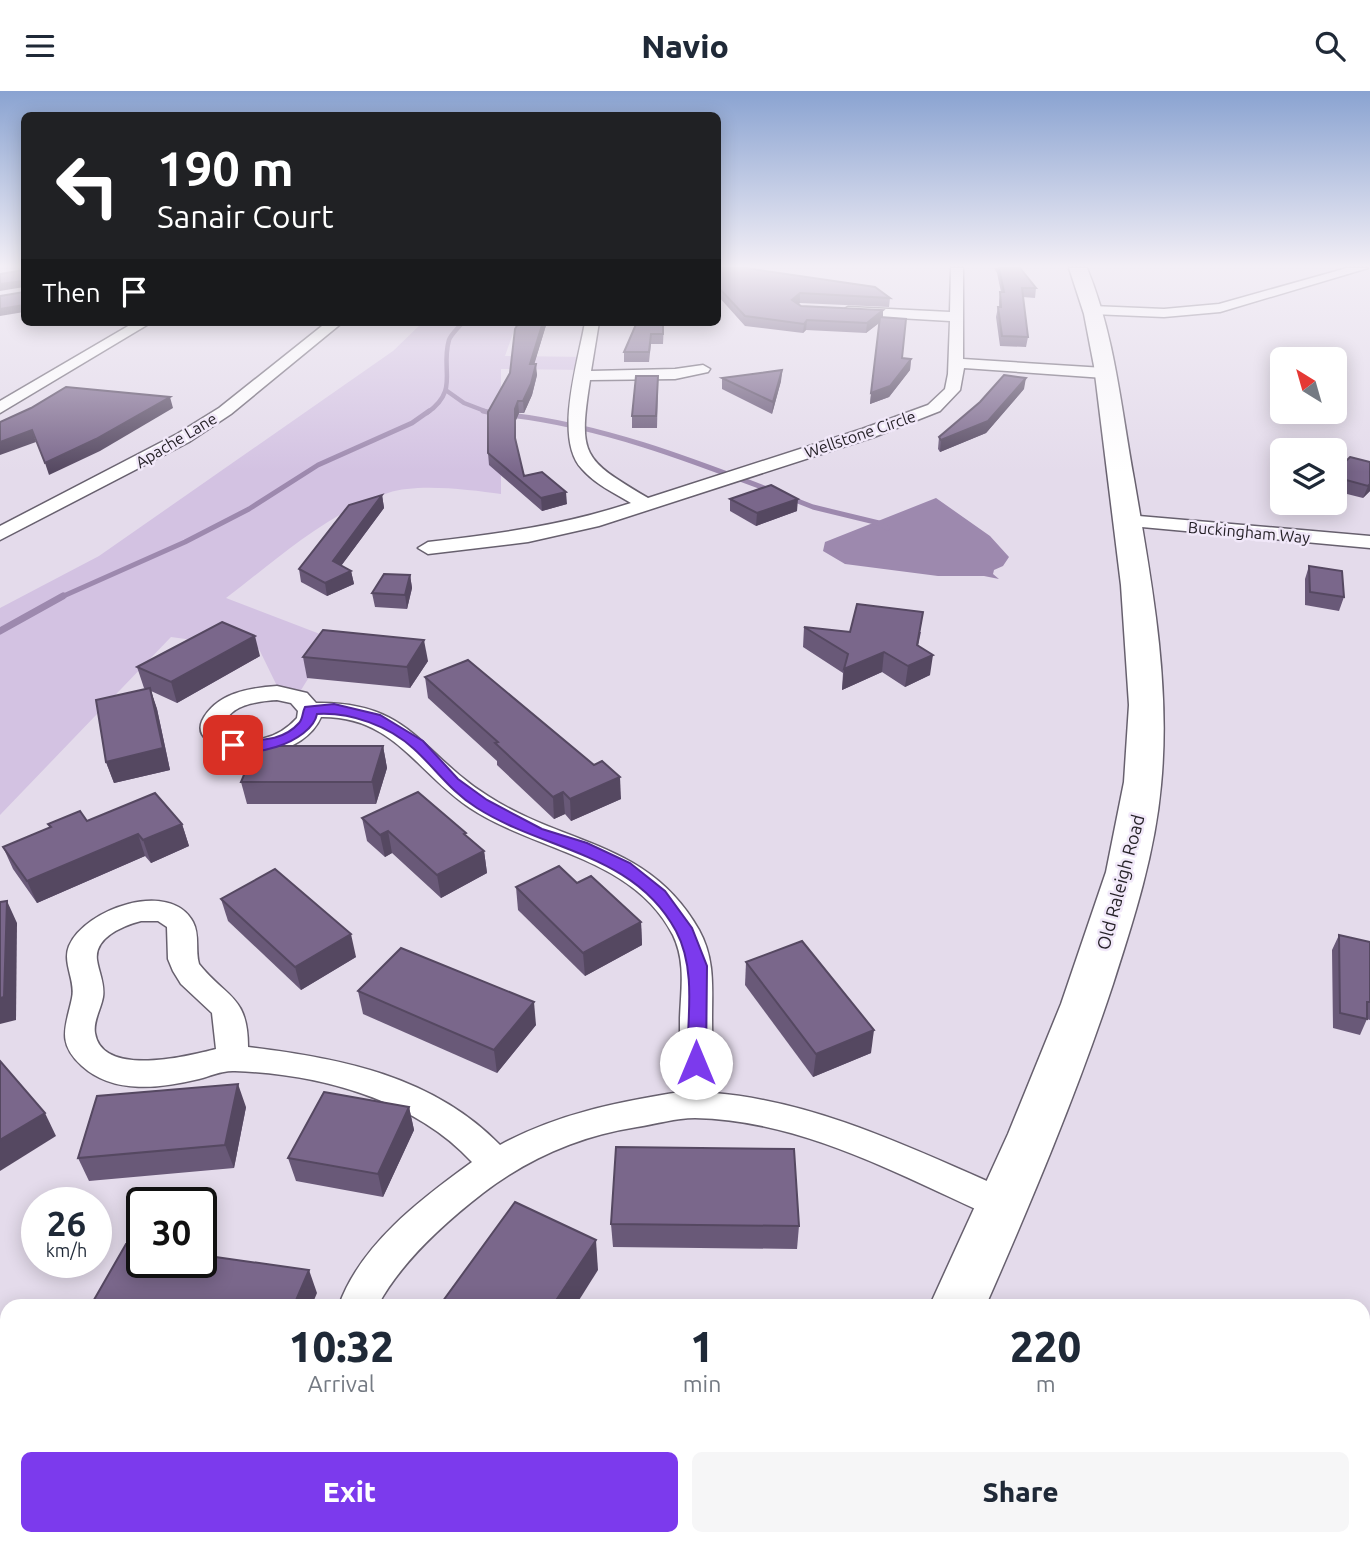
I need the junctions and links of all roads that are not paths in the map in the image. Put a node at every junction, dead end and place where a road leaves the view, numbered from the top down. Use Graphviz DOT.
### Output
graph roads {
  1 [pos="122,336"];
  2 [pos="319,336"];
  3 [pos="590,336"];
  4 [pos="958,336"];
  5 [pos="1098,336"];
  6 [pos="957,363"];
  7 [pos="703,369"];
  8 [pos="1104,373"];
  9 [pos="585,376"];
  10 [pos="0,408"];
  11 [pos="646,505"];
  12 [pos="1127,521"];
  13 [pos="0,534"];
  14 [pos="1370,542"];
  15 [pos="428,548"];
  16 [pos="310,711"];
  17 [pos="232,1058"];
  18 [pos="697,1105"];
  19 [pos="495,1163"];
  20 [pos="1004,1205"];
  21 [pos="362,1299"];
  22 [pos="961,1299"];
  1 -- 10 [label="street"];
  2 -- 13 [label="street, Apache Lane"];
  3 -- 9 [label="street"];
  4 -- 6 [label="street, Wellstone Circle"];
  5 -- 8 [label="main road, Old Raleigh Road"];
  6 -- 8 [label="street"];
  6 -- 11 [label="street, Wellstone Circle"];
  7 -- 9 [label="street"];
  8 -- 12 [label="main road, Old Raleigh Road"];
  9 -- 11 [label="street"];
  11 -- 15 [label="street, Wellstone Circle"];
  12 -- 14 [label="street, Buckingham Way"];
  12 -- 20 [label="main road, Old Raleigh Road"];
  16 -- 18 [label="street"];
  17 -- 17 [label="street"];
  17 -- 19 [label="street"];
  18 -- 19 [label="street"];
  18 -- 20 [label="street"];
  19 -- 21 [label="street"];
  20 -- 22 [label="main road, Old Raleigh Road"];
}
